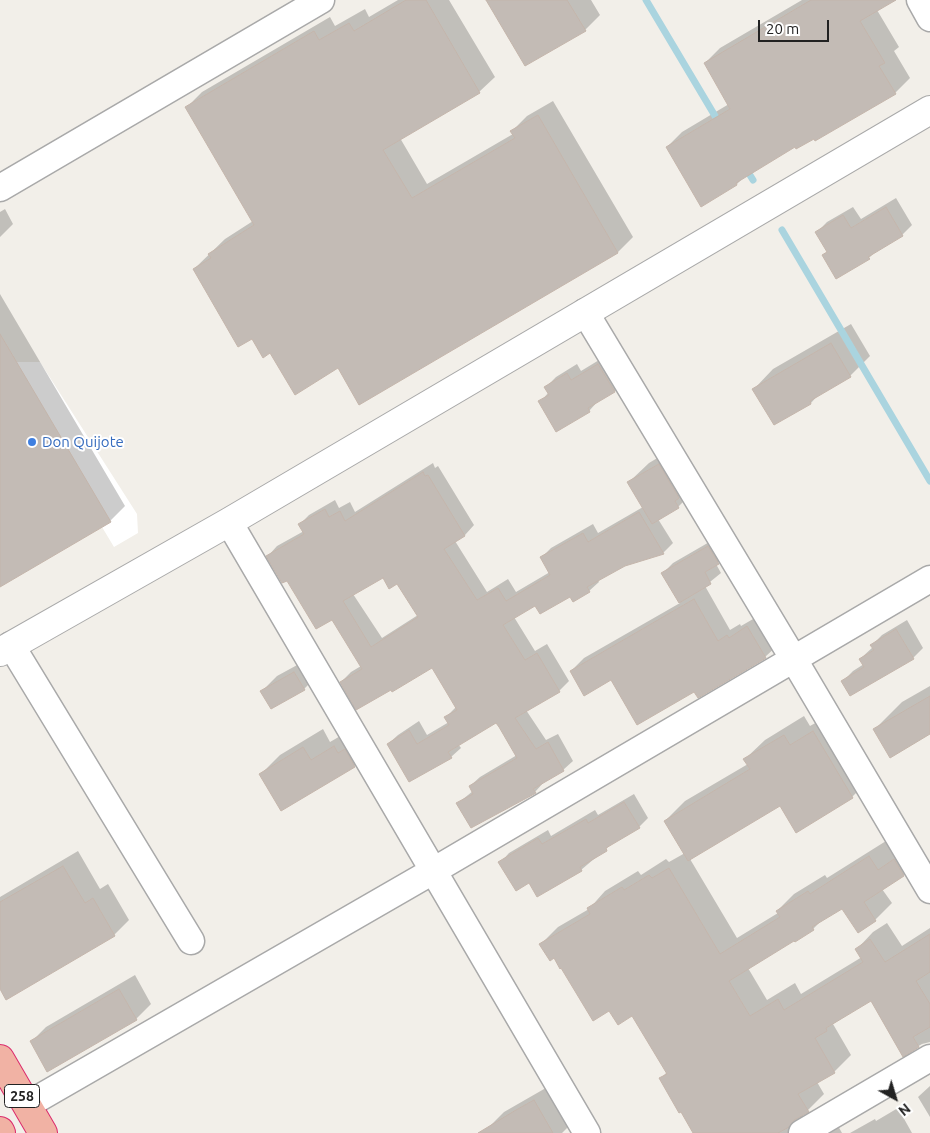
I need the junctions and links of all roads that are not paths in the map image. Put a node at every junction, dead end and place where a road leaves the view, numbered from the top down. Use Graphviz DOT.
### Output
graph roads {
  1 [pos="320,0"];
  2 [pos="920,0"];
  3 [pos="930,18"];
  4 [pos="930,110"];
  5 [pos="0,188"];
  6 [pos="585,312"];
  7 [pos="229,522"];
  8 [pos="930,579"];
  9 [pos="6,649"];
  10 [pos="794,658"];
  11 [pos="433,871"];
  12 [pos="930,890"];
  13 [pos="191,941"];
  14 [pos="930,1058"];
  15 [pos="0,1059"];
  16 [pos="27,1105"];
  17 [pos="43,1133"];
  18 [pos="587,1133"];
  19 [pos="802,1133"];
  1 -- 5 [label="street"];
  2 -- 3 [label="street"];
  4 -- 6 [label="street"];
  6 -- 7 [label="street"];
  6 -- 10 [label="street"];
  7 -- 9 [label="street"];
  7 -- 11 [label="street"];
  8 -- 10 [label="street"];
  9 -- 13 [label="street"];
  10 -- 11 [label="street"];
  10 -- 12 [label="street"];
  11 -- 16 [label="street"];
  11 -- 18 [label="street"];
  14 -- 19 [label="street"];
  15 -- 16 [label="highway, 258"];
  16 -- 17 [label="highway, 258"];
}
